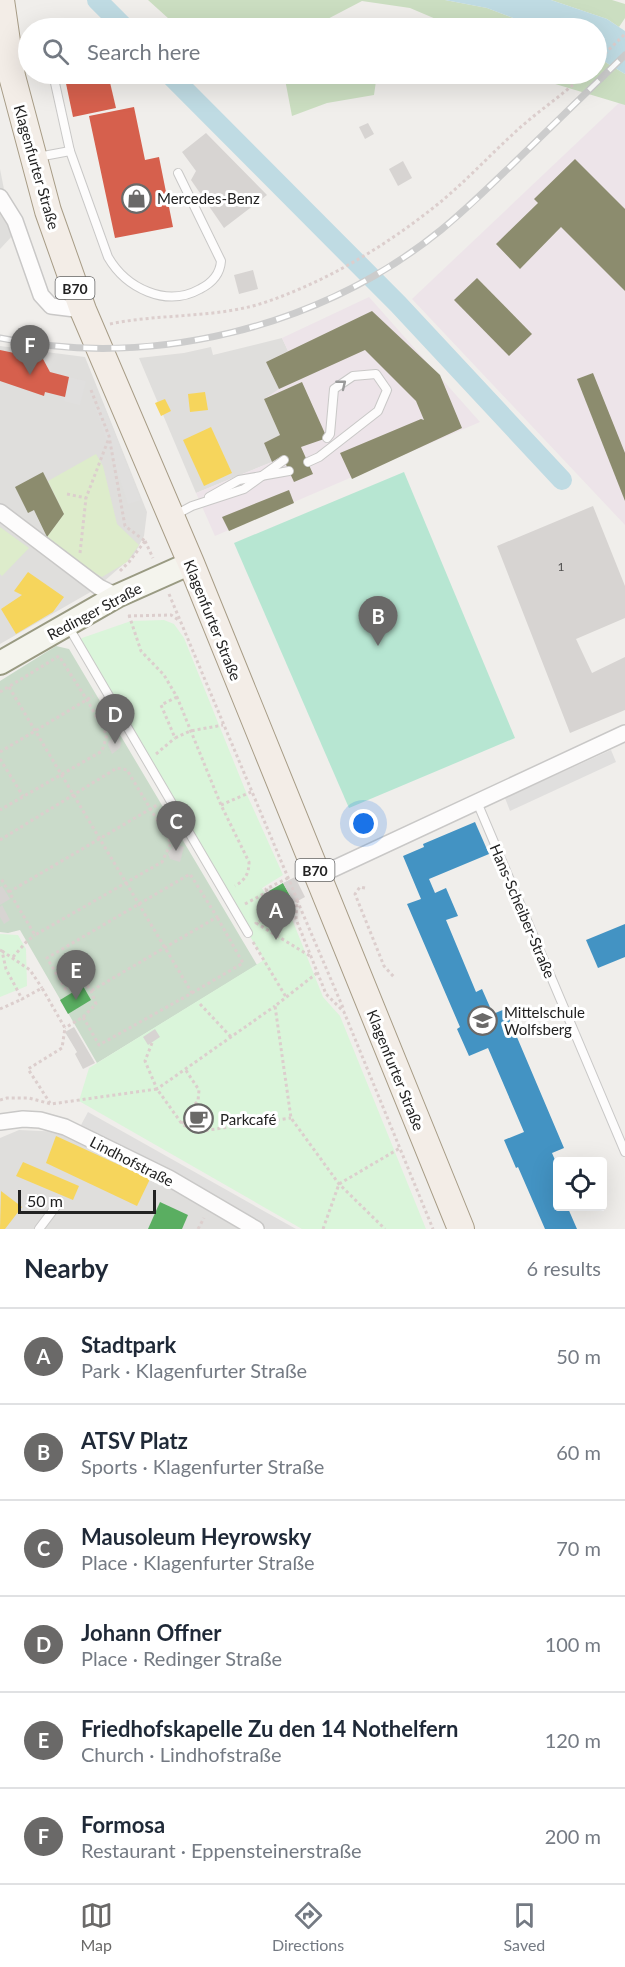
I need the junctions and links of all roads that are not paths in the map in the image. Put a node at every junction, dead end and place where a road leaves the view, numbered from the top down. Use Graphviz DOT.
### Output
graph roads {
  1 [pos="1,0"];
  2 [pos="17,46"];
  3 [pos="55,84"];
  4 [pos="70,151"];
  5 [pos="33,158"];
  6 [pos="178,173"];
  7 [pos="0,197"];
  8 [pos="88,320"];
  9 [pos="327,438"];
  10 [pos="284,460"];
  11 [pos="308,462"];
  12 [pos="289,471"];
  13 [pos="261,477"];
  14 [pos="0,512"];
  15 [pos="181,512"];
  16 [pos="191,563"];
  17 [pos="123,606"];
  18 [pos="67,625"];
  19 [pos="0,663"];
  20 [pos="625,733"];
  21 [pos="477,802"];
  22 [pos="318,876"];
  23 [pos="248,933"];
  24 [pos="0,1122"];
  25 [pos="625,1152"];
  26 [pos="57,1205"];
  27 [pos="39,1229"];
  28 [pos="256,1229"];
  29 [pos="461,1229"];
  1 -- 2 [label="main road, Klagenfurter Straße / B70"];
  2 -- 5 [label="main road, Klagenfurter Straße / B70"];
  3 -- 4 [label="lane"];
  4 -- 5 [label="lane"];
  4 -- 6 [label="lane"];
  5 -- 8 [label="main road, Klagenfurter Straße / B70"];
  7 -- 8 [label="street"];
  8 -- 15 [label="main road, Klagenfurter Straße / B70"];
  9 -- 11 [label="lane, one-way"];
  10 -- 13 [label="lane"];
  12 -- 13 [label="lane"];
  13 -- 15 [label="lane"];
  14 -- 17 [label="street"];
  15 -- 16 [label="main road, Klagenfurter Straße / B70"];
  16 -- 17 [label="main road, Redinger Straße"];
  16 -- 22 [label="main road, Klagenfurter Straße / B70"];
  17 -- 18 [label="main road, Redinger Straße"];
  18 -- 19 [label="main road, Redinger Straße"];
  18 -- 23 [label="lane"];
  20 -- 21 [label="street"];
  21 -- 22 [label="street"];
  21 -- 25 [label="lane, Hans-Scheiber-Straße"];
  22 -- 29 [label="main road, Klagenfurter Straße / B70"];
  24 -- 28 [label="street, Lindhofstraße"];
  26 -- 27 [label="lane"];
}
